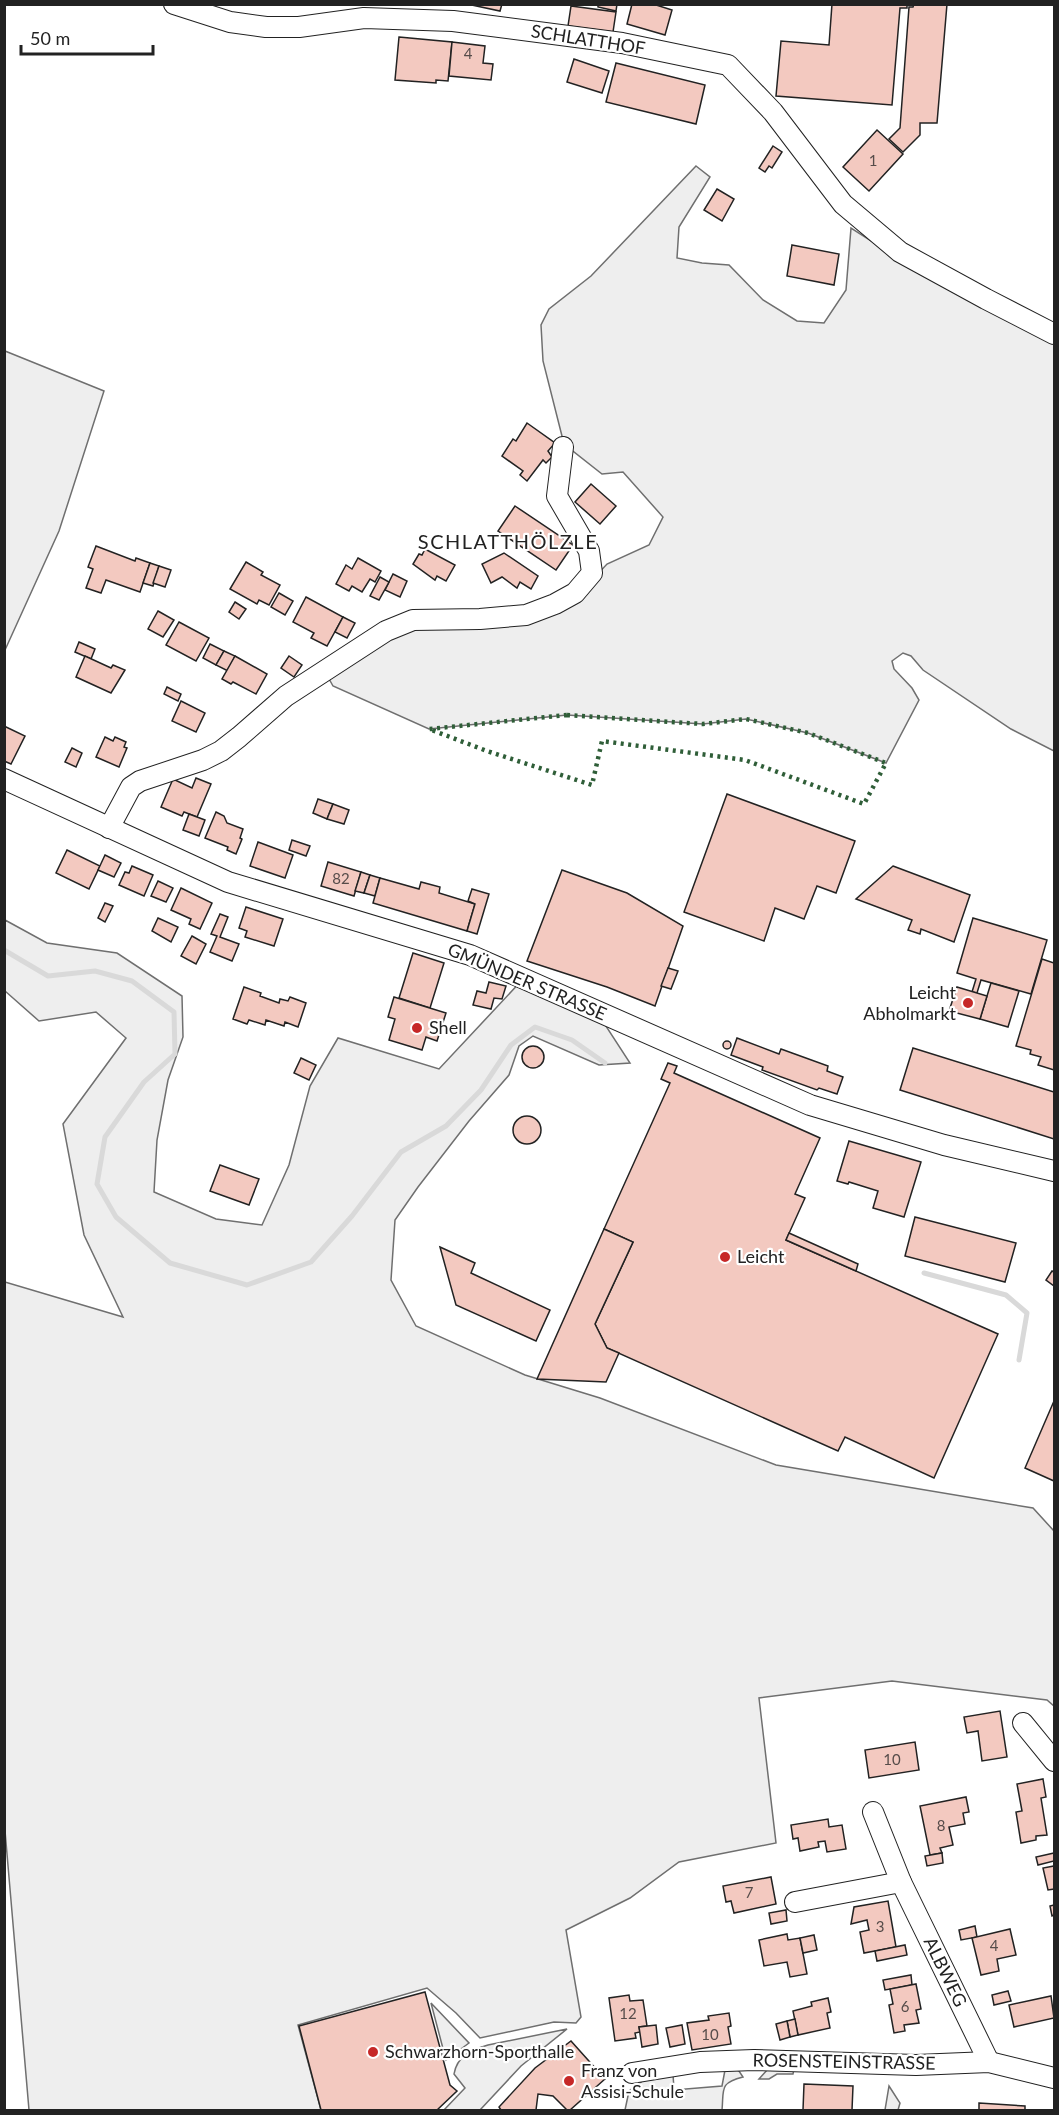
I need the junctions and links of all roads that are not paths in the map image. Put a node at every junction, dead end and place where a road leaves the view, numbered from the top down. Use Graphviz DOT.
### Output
graph roads {
  1 [pos="174,4"];
  2 [pos="1054,334"];
  3 [pos="563,447"];
  4 [pos="4,779"];
  5 [pos="109,828"];
  6 [pos="1054,1171"];
  7 [pos="1023,1723"];
  8 [pos="1054,1761"];
  9 [pos="873,1812"];
  10 [pos="901,1882"];
  11 [pos="795,1902"];
  12 [pos="989,2062"];
  13 [pos="632,2073"];
  14 [pos="1054,2078"];
  1 -- 2 [label="street, SCHLATTHOF"];
  3 -- 5 [label="street"];
  4 -- 5 [label="street, GMÜNDER STRASSE"];
  5 -- 6 [label="street, GMÜNDER STRASSE"];
  7 -- 8 [label="street"];
  9 -- 10 [label="street, ALBWEG"];
  10 -- 11 [label="street"];
  10 -- 12 [label="street, ALBWEG"];
  12 -- 13 [label="street, ROSENSTEINSTRASSE"];
  12 -- 14 [label="street, ROSENSTEINSTRASSE"];
}
